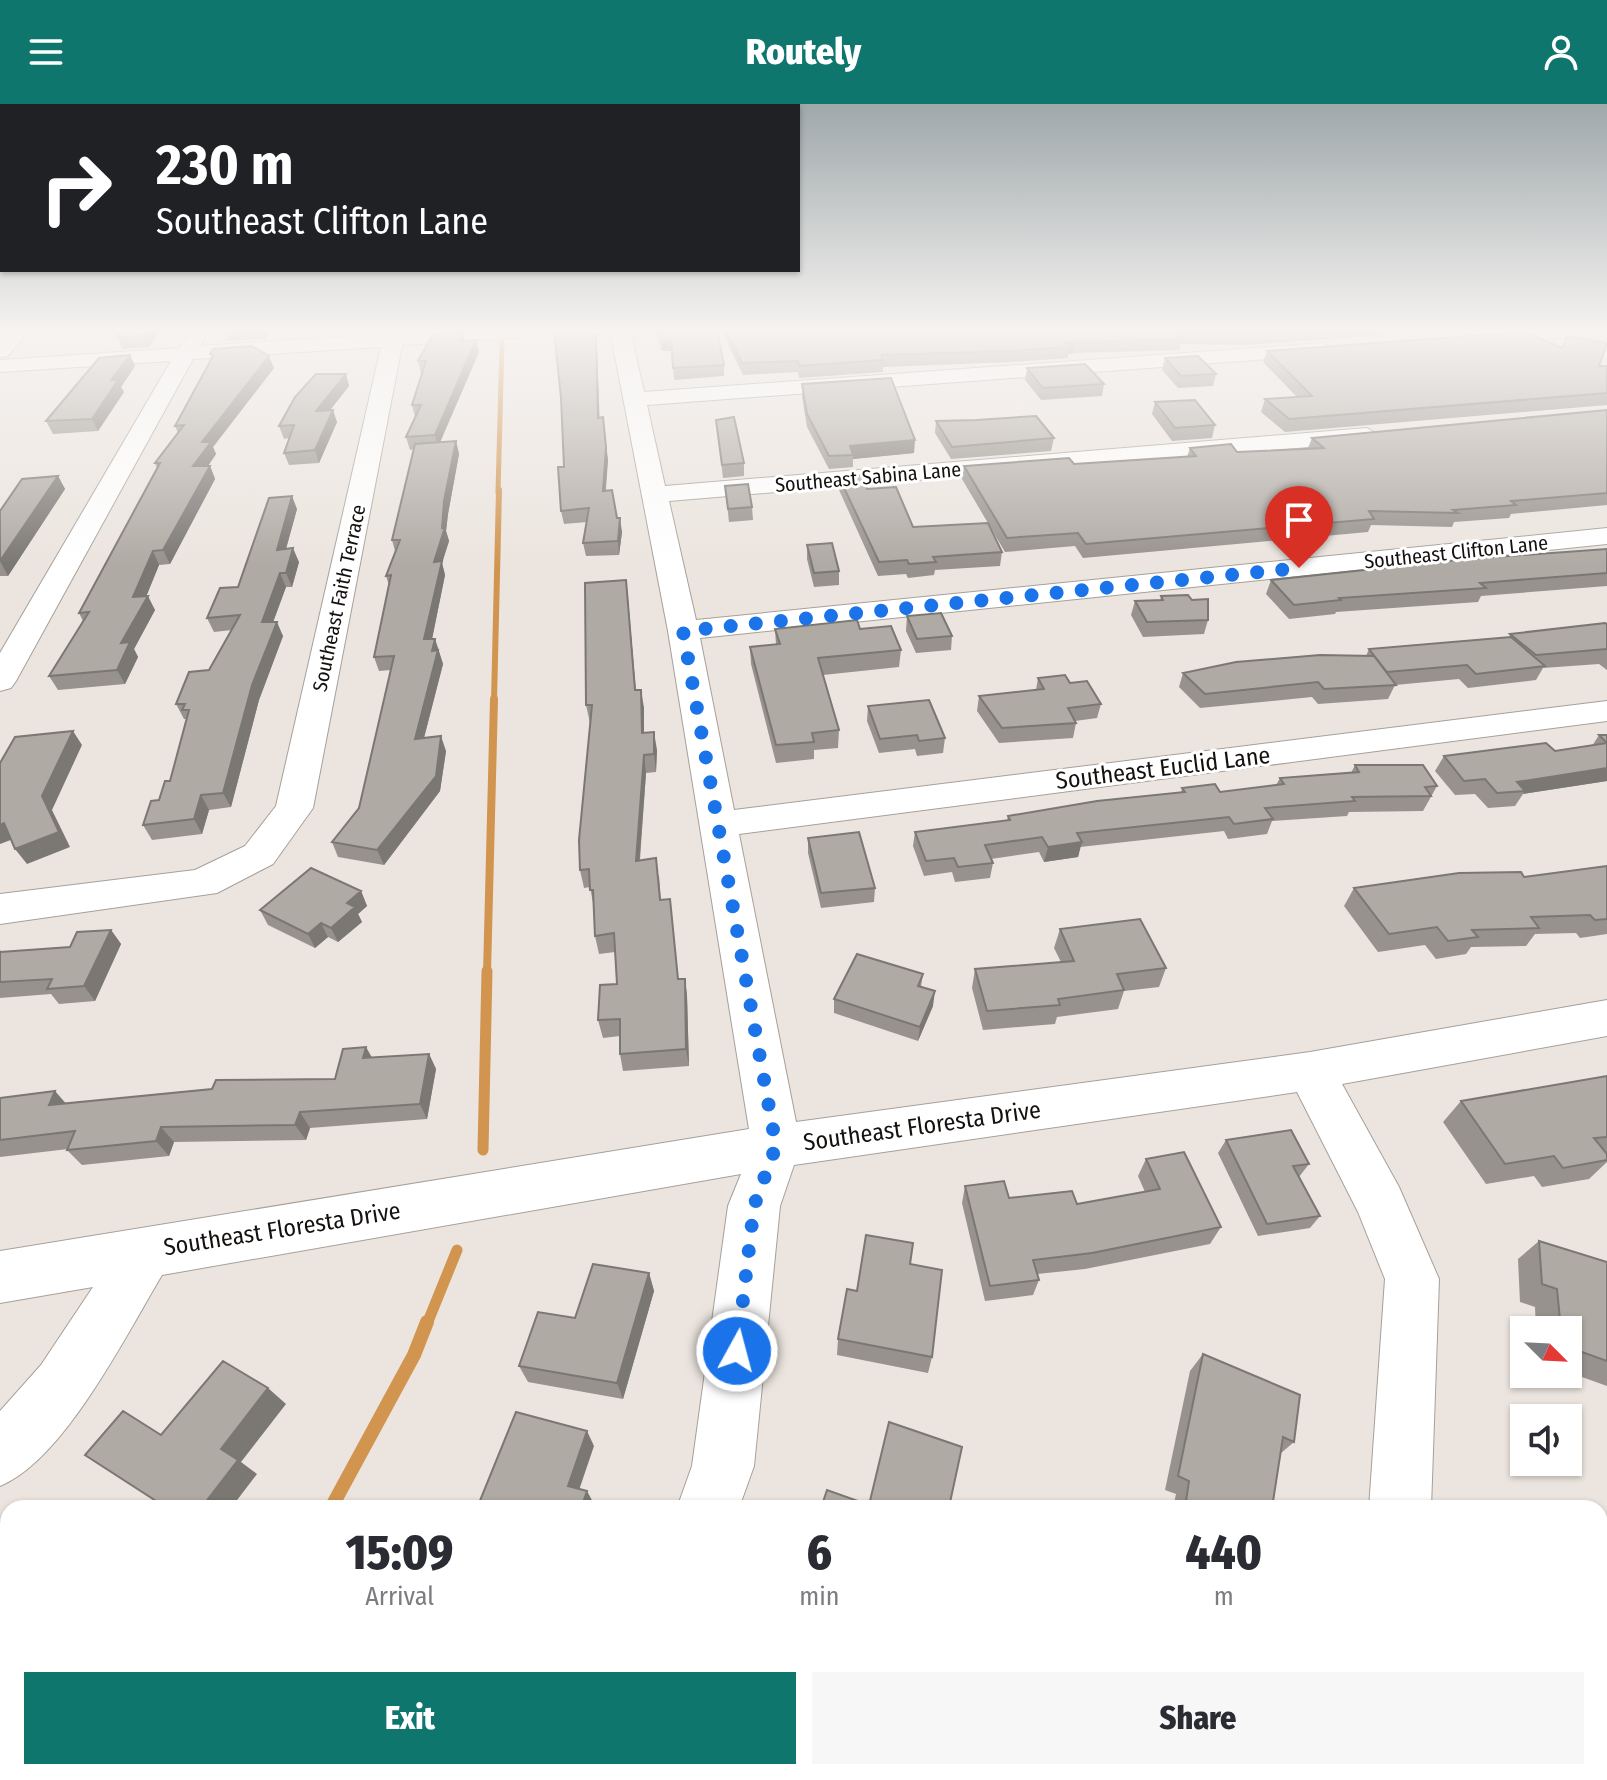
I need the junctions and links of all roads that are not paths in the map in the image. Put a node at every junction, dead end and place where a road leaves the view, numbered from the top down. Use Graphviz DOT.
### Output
graph roads {
  1 [pos="154,408"];
  2 [pos="379,408"];
  3 [pos="635,408"];
  4 [pos="1385,433"];
  5 [pos="654,495"];
  6 [pos="1607,536"];
  7 [pos="683,631"];
  8 [pos="0,681"];
  9 [pos="1607,711"];
  10 [pos="720,824"];
  11 [pos="0,909"];
  12 [pos="1607,1018"];
  13 [pos="1310,1071"];
  14 [pos="776,1146"];
  15 [pos="147,1251"];
  16 [pos="0,1277"];
  17 [pos="0,1456"];
  18 [pos="711,1500"];
  19 [pos="1400,1500"];
  1 -- 8 [label="street"];
  2 -- 11 [label="street, Southeast Faith Terrace"];
  3 -- 5 [label="street"];
  4 -- 5 [label="street, Southeast Sabina Lane"];
  5 -- 7 [label="street"];
  6 -- 7 [label="street, Southeast Clifton Lane"];
  7 -- 10 [label="street"];
  9 -- 10 [label="street, Southeast Euclid Lane"];
  10 -- 14 [label="street"];
  12 -- 13 [label="street, Southeast Floresta Drive"];
  13 -- 14 [label="street, Southeast Floresta Drive"];
  13 -- 19 [label="street"];
  14 -- 15 [label="street, Southeast Floresta Drive"];
  14 -- 18 [label="street"];
  15 -- 16 [label="street, Southeast Floresta Drive"];
  15 -- 17 [label="street"];
}
